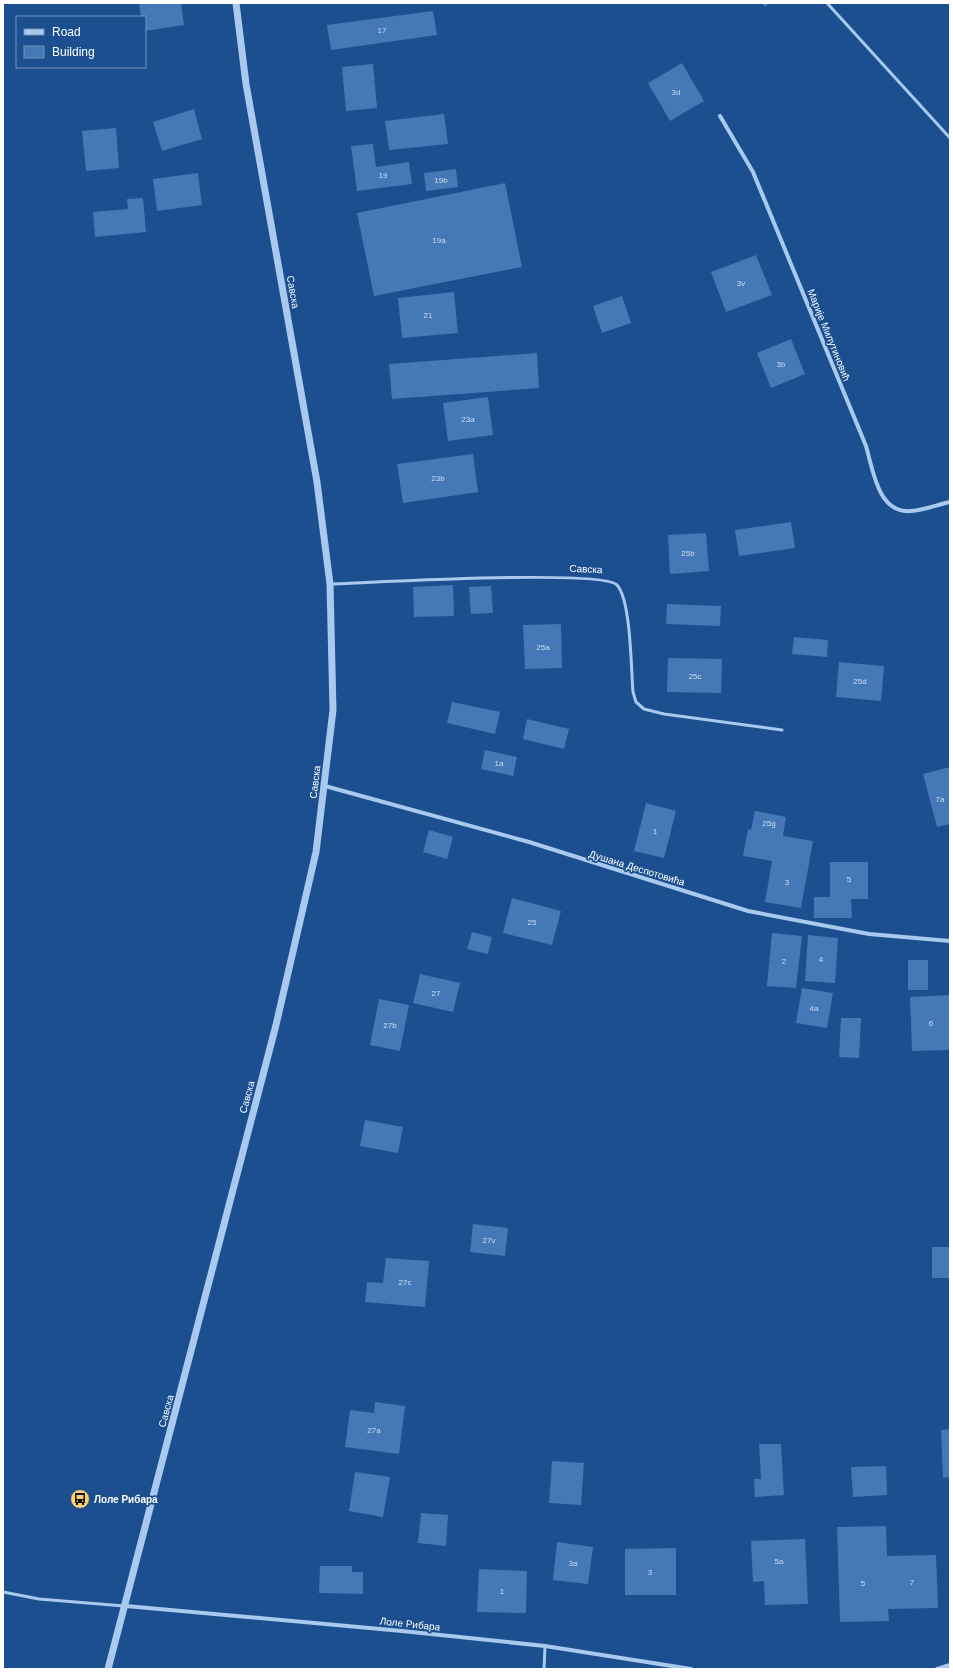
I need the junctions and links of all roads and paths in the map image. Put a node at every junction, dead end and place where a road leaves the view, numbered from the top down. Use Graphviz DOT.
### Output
graph roads {
  1 [pos="236,3"];
  2 [pos="827,3"];
  3 [pos="720,116"];
  4 [pos="950,138"];
  5 [pos="950,502"];
  6 [pos="330,584"];
  7 [pos="782,730"];
  8 [pos="325,786"];
  9 [pos="950,941"];
  10 [pos="3,1592"];
  11 [pos="126,1606"];
  12 [pos="545,1646"];
  13 [pos="950,1665"];
  14 [pos="108,1669"];
  15 [pos="544,1669"];
  16 [pos="691,1669"];
  17 [pos="937,1669"];
  1 -- 6 [label="street, Савска"];
  2 -- 4 [label="lane"];
  3 -- 5 [label="street, Марије Милутиновић"];
  6 -- 7 [label="lane, Савска"];
  6 -- 8 [label="street, Савска"];
  8 -- 9 [label="street, Душана Деспотовића"];
  8 -- 11 [label="street, Савска"];
  10 -- 11 [label="lane"];
  11 -- 12 [label="street, Лоле Рибара"];
  11 -- 14 [label="street, Савска"];
  12 -- 15 [label="lane"];
  12 -- 16 [label="street, Лоле Рибара"];
  13 -- 17 [label="street"];
}
